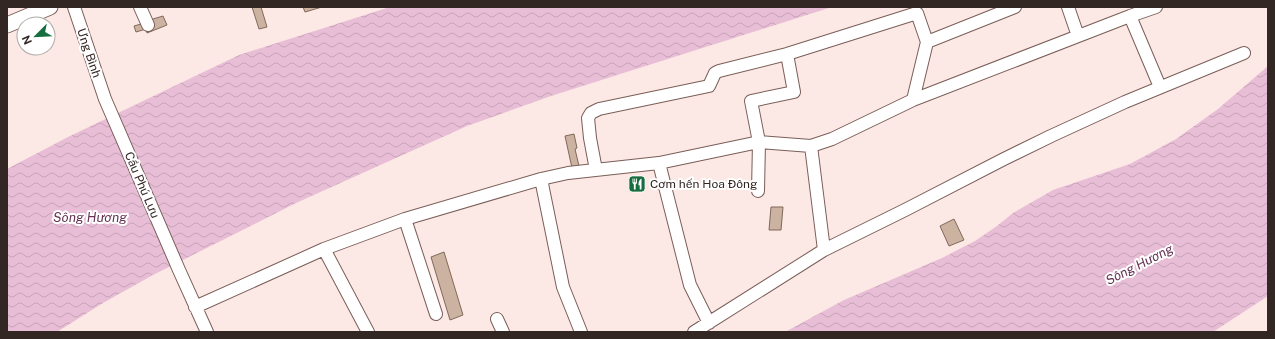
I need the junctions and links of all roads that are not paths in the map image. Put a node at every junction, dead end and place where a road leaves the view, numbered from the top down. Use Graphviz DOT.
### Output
graph roads {
  1 [pos="50,7"];
  2 [pos="74,7"];
  3 [pos="140,7"];
  4 [pos="1015,7"];
  5 [pos="1068,7"];
  6 [pos="1156,7"];
  7 [pos="1130,16"];
  8 [pos="7,25"];
  9 [pos="148,25"];
  10 [pos="1078,36"];
  11 [pos="927,42"];
  12 [pos="1244,53"];
  13 [pos="787,54"];
  14 [pos="1160,87"];
  15 [pos="105,98"];
  16 [pos="913,100"];
  17 [pos="758,142"];
  18 [pos="811,146"];
  19 [pos="660,163"];
  20 [pos="596,170"];
  21 [pos="541,179"];
  22 [pos="758,191"];
  23 [pos="406,219"];
  24 [pos="324,249"];
  25 [pos="824,250"];
  26 [pos="195,307"];
  27 [pos="436,314"];
  28 [pos="497,319"];
  29 [pos="709,323"];
  30 [pos="207,332"];
  31 [pos="368,332"];
  32 [pos="503,332"];
  33 [pos="581,332"];
  34 [pos="694,332"];
  1 -- 8 [label="main road"];
  2 -- 15 [label="street, Ưng Bình"];
  3 -- 9 [label="street"];
  4 -- 11 [label="street"];
  5 -- 10 [label="street"];
  6 -- 7 [label="street"];
  7 -- 10 [label="street"];
  7 -- 14 [label="street"];
  10 -- 16 [label="street"];
  11 -- 13 [label="street"];
  11 -- 16 [label="street"];
  12 -- 14 [label="street"];
  13 -- 17 [label="street"];
  13 -- 20 [label="street"];
  14 -- 25 [label="street"];
  15 -- 26 [label="street, Cầu Phú Lưu"];
  16 -- 18 [label="street"];
  17 -- 18 [label="street"];
  17 -- 19 [label="street"];
  17 -- 22 [label="street"];
  18 -- 25 [label="street"];
  19 -- 20 [label="street"];
  19 -- 29 [label="street"];
  20 -- 21 [label="street"];
  21 -- 23 [label="street"];
  21 -- 33 [label="street"];
  23 -- 24 [label="street"];
  23 -- 27 [label="street"];
  24 -- 26 [label="street"];
  24 -- 31 [label="street"];
  25 -- 29 [label="street"];
  26 -- 30 [label="street"];
  28 -- 32 [label="street"];
  29 -- 34 [label="street"];
}
